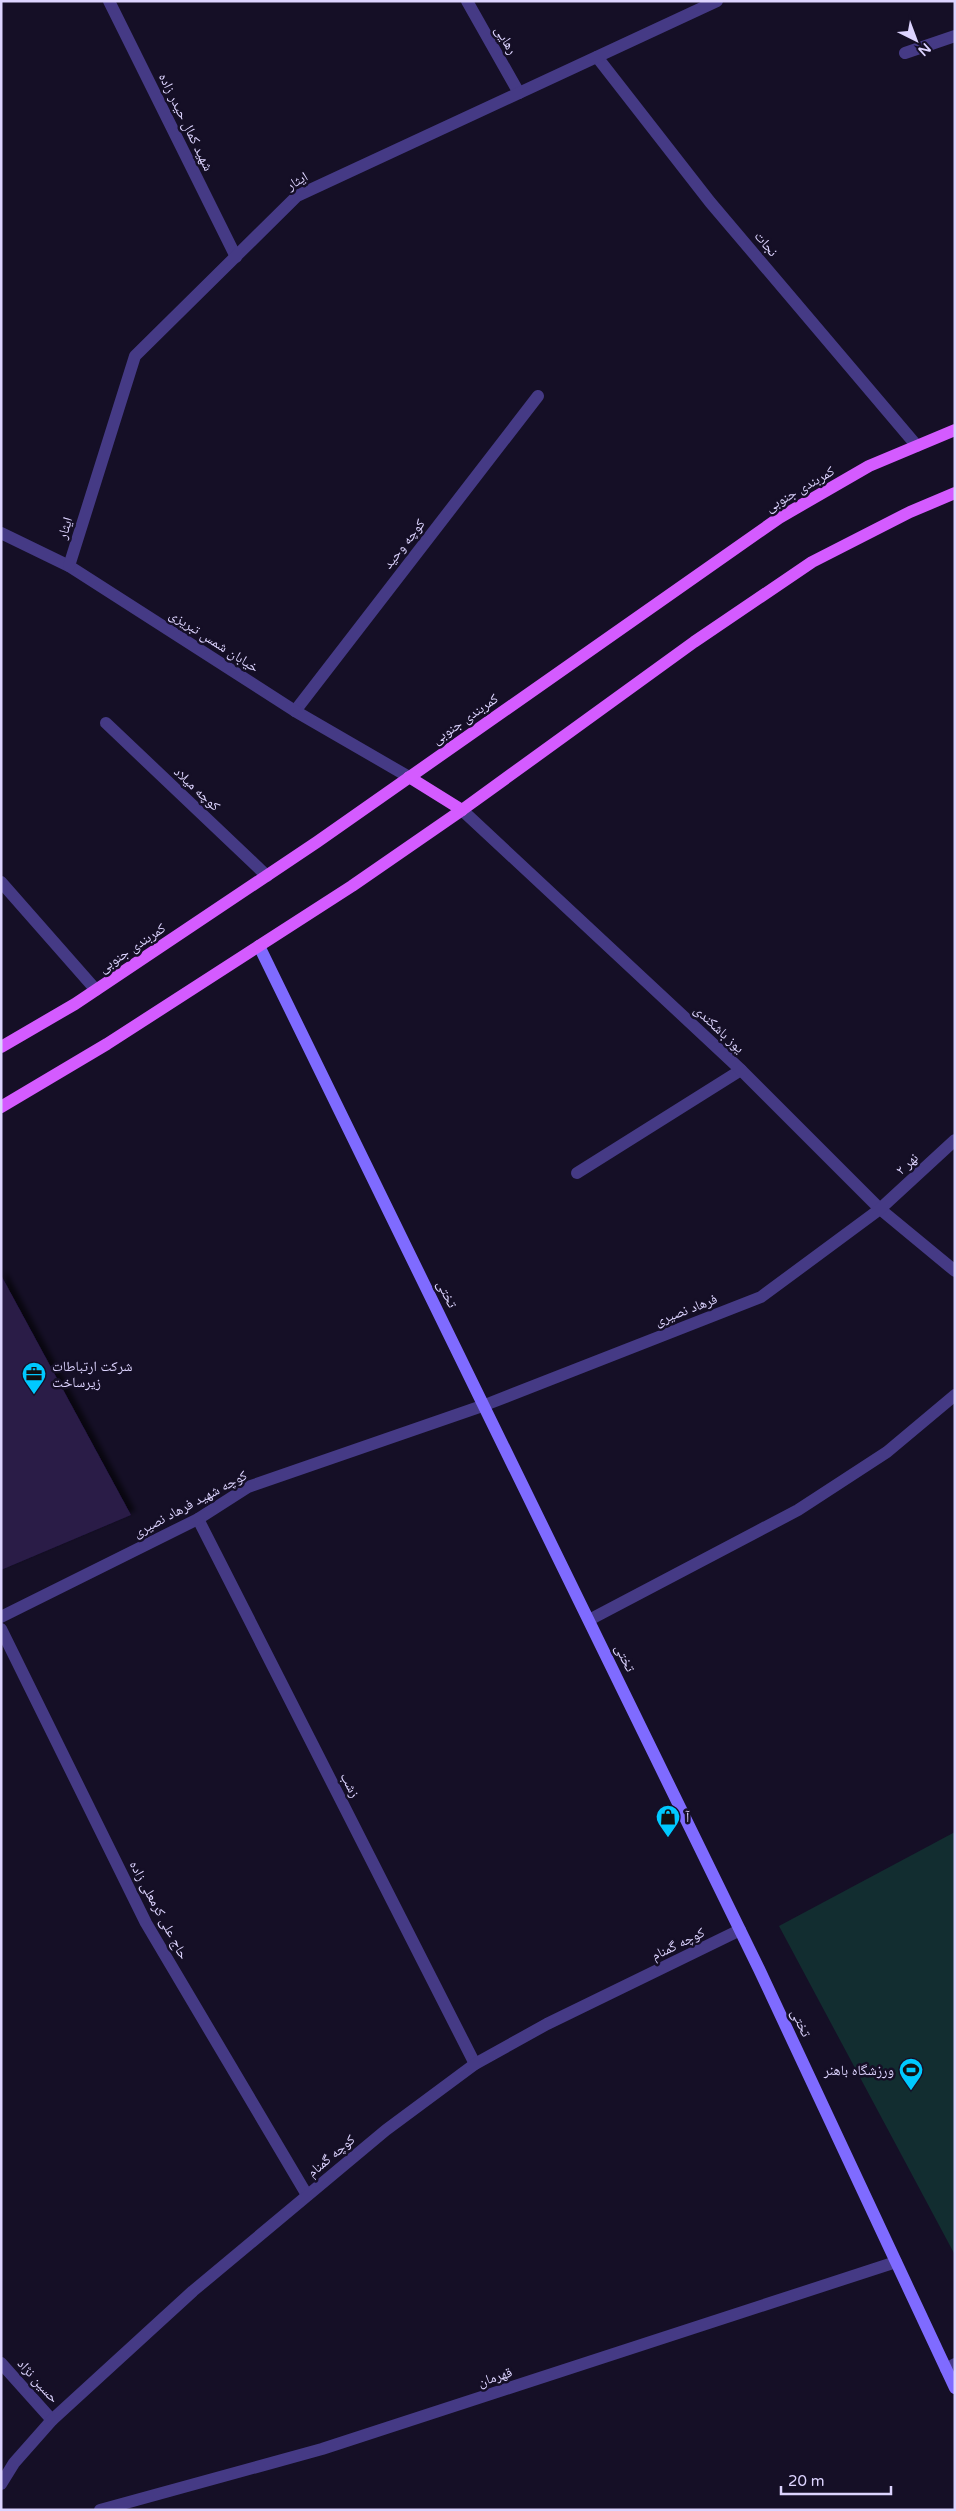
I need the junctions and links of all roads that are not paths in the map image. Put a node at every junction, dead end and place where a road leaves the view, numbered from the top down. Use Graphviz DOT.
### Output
graph roads {
  1 [pos="109,1"];
  2 [pos="467,1"];
  3 [pos="716,1"];
  4 [pos="955,36"];
  5 [pos="905,54"];
  6 [pos="597,56"];
  7 [pos="519,93"];
  8 [pos="236,257"];
  9 [pos="538,396"];
  10 [pos="955,430"];
  11 [pos="917,446"];
  12 [pos="955,493"];
  13 [pos="1,533"];
  14 [pos="69,566"];
  15 [pos="295,711"];
  16 [pos="106,724"];
  17 [pos="409,777"];
  18 [pos="462,810"];
  19 [pos="267,876"];
  20 [pos="1,882"];
  21 [pos="259,946"];
  22 [pos="96,990"];
  23 [pos="1,1047"];
  24 [pos="741,1070"];
  25 [pos="1,1107"];
  26 [pos="955,1140"];
  27 [pos="577,1173"];
  28 [pos="880,1209"];
  29 [pos="951,1264"];
  30 [pos="955,1395"];
  31 [pos="485,1405"];
  32 [pos="198,1519"];
  33 [pos="1,1617"];
  34 [pos="589,1620"];
  35 [pos="1,1629"];
  36 [pos="740,1930"];
  37 [pos="475,2064"];
  38 [pos="307,2195"];
  39 [pos="896,2262"];
  40 [pos="1,2363"];
  41 [pos="950,2366"];
  42 [pos="955,2388"];
  43 [pos="52,2420"];
  44 [pos="1,2484"];
  45 [pos="100,2510"];
  1 -- 8 [label="street, شهید کمال حیدر زاده"];
  2 -- 7 [label="street, رهایی"];
  3 -- 6 [label="street, ایثار"];
  4 -- 5 [label="street"];
  6 -- 7 [label="street, ایثار"];
  6 -- 11 [label="street, نجات"];
  7 -- 8 [label="street, ایثار"];
  8 -- 14 [label="street, ایثار"];
  9 -- 15 [label="street, کوچه وحید"];
  10 -- 11 [label="main road, کمربندی جنوبی"];
  11 -- 17 [label="main road, کمربندی جنوبی"];
  12 -- 18 [label="main road"];
  13 -- 14 [label="street, خیابان شمس تبریزی"];
  14 -- 15 [label="street, خیابان شمس تبریزی"];
  15 -- 17 [label="street, خیابان شمس تبریزی"];
  16 -- 19 [label="street, کوچه میلاد"];
  17 -- 18 [label="main road"];
  17 -- 19 [label="main road, کمربندی جنوبی"];
  18 -- 21 [label="main road"];
  18 -- 24 [label="street, یوز باشکندی"];
  19 -- 22 [label="main road, کمربندی جنوبی"];
  20 -- 22 [label="street"];
  21 -- 25 [label="main road"];
  21 -- 31 [label="main road, تختی"];
  22 -- 23 [label="main road, کمربندی جنوبی"];
  24 -- 27 [label="street"];
  24 -- 28 [label="street, یوز باشکندی"];
  26 -- 28 [label="street, نهر ۲"];
  28 -- 29 [label="street, یوز باشکندی"];
  28 -- 31 [label="street, فرهاد نصیری"];
  30 -- 34 [label="street"];
  31 -- 32 [label="street, کوچه شهید فرهاد نصیری"];
  31 -- 34 [label="main road, تختی"];
  32 -- 33 [label="street, کوچه شهید فرهاد نصیری"];
  32 -- 37 [label="street, زشب"];
  34 -- 36 [label="main road, تختی"];
  35 -- 38 [label="street, حاج علی کرمعلی زاده"];
  36 -- 37 [label="street, کوچه گمنام"];
  36 -- 39 [label="main road, تختی"];
  37 -- 38 [label="street, کوچه گمنام"];
  38 -- 43 [label="street, کوچه گمنام"];
  39 -- 41 [label="main road, تختی"];
  39 -- 45 [label="street, قهرمان"];
  40 -- 43 [label="street, حسین نژاد"];
  41 -- 42 [label="main road, تختی"];
  43 -- 44 [label="street, کوچه گمنام"];
}
